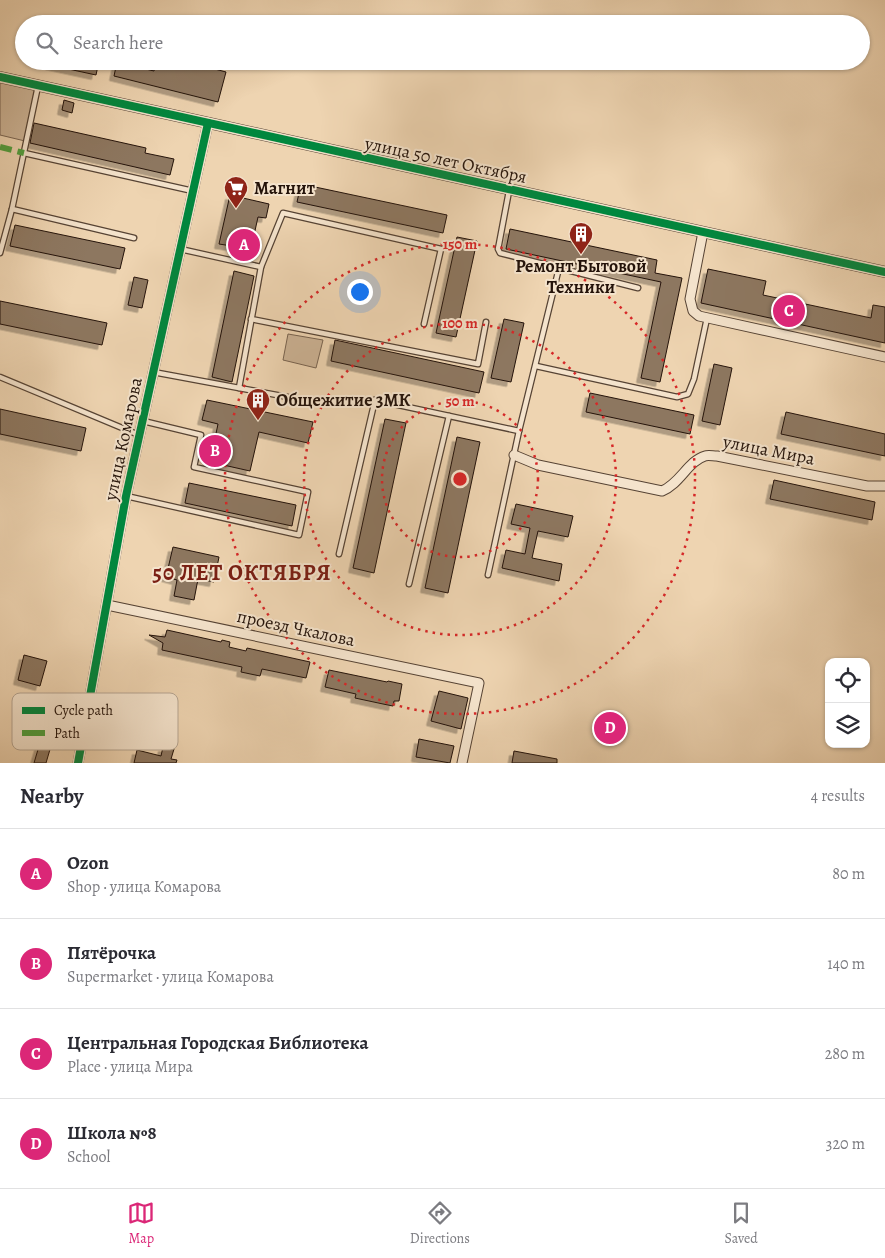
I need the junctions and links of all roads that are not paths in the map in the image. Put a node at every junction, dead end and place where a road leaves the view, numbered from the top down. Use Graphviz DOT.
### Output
graph roads {
  1 [pos="0,77"];
  2 [pos="39,85"];
  3 [pos="208,123"];
  4 [pos="24,153"];
  5 [pos="510,189"];
  6 [pos="193,191"];
  7 [pos="12,209"];
  8 [pos="703,232"];
  9 [pos="134,238"];
  10 [pos="180,249"];
  11 [pos="0,253"];
  12 [pos="261,267"];
  13 [pos="558,268"];
  14 [pos="885,272"];
  15 [pos="638,288"];
  16 [pos="707,318"];
  17 [pos="252,319"];
  18 [pos="486,322"];
  19 [pos="424,324"];
  20 [pos="885,357"];
  21 [pos="536,366"];
  22 [pos="153,372"];
  23 [pos="0,377"];
  24 [pos="239,388"];
  25 [pos="375,400"];
  26 [pos="449,416"];
  27 [pos="142,421"];
  28 [pos="519,431"];
  29 [pos="139,435"];
  30 [pos="514,455"];
  31 [pos="885,486"];
  32 [pos="126,496"];
  33 [pos="339,554"];
  34 [pos="488,575"];
  35 [pos="410,584"];
  36 [pos="107,605"];
  37 [pos="91,693"];
  38 [pos="80,750"];
  39 [pos="78,763"];
  40 [pos="462,763"];
  1 -- 2 [label="street, улица 50 лет Октября"];
  2 -- 3 [label="street, улица 50 лет Октября"];
  2 -- 4 [label="lane"];
  3 -- 5 [label="street, улица 50 лет Октября"];
  3 -- 6 [label="street, улица Комарова"];
  4 -- 6 [label="lane"];
  4 -- 7 [label="lane"];
  5 -- 8 [label="street, улица 50 лет Октября"];
  5 -- 13 [label="lane"];
  6 -- 10 [label="street, улица Комарова"];
  7 -- 9 [label="lane"];
  7 -- 11 [label="lane"];
  8 -- 14 [label="street, улица 50 лет Октября"];
  8 -- 16 [label="street"];
  10 -- 12 [label="lane"];
  10 -- 22 [label="street, улица Комарова"];
  12 -- 17 [label="lane"];
  12 -- 19 [label="lane"];
  13 -- 15 [label="lane"];
  13 -- 21 [label="lane"];
  16 -- 20 [label="street"];
  16 -- 21 [label="lane"];
  17 -- 18 [label="lane"];
  17 -- 24 [label="lane"];
  21 -- 28 [label="lane"];
  22 -- 24 [label="lane"];
  22 -- 27 [label="street, улица Комарова"];
  23 -- 29 [label="lane"];
  24 -- 25 [label="lane"];
  25 -- 26 [label="lane"];
  25 -- 33 [label="lane"];
  26 -- 28 [label="lane"];
  26 -- 35 [label="lane"];
  27 -- 29 [label="street, улица Комарова"];
  27 -- 32 [label="lane"];
  28 -- 30 [label="lane"];
  29 -- 32 [label="street, улица Комарова"];
  30 -- 31 [label="street, улица Мира"];
  30 -- 34 [label="lane"];
  32 -- 36 [label="street, улица Комарова"];
  36 -- 37 [label="street, улица Комарова"];
  36 -- 40 [label="street, проезд Чкалова"];
  38 -- 39 [label="street, улица Комарова"];
}
